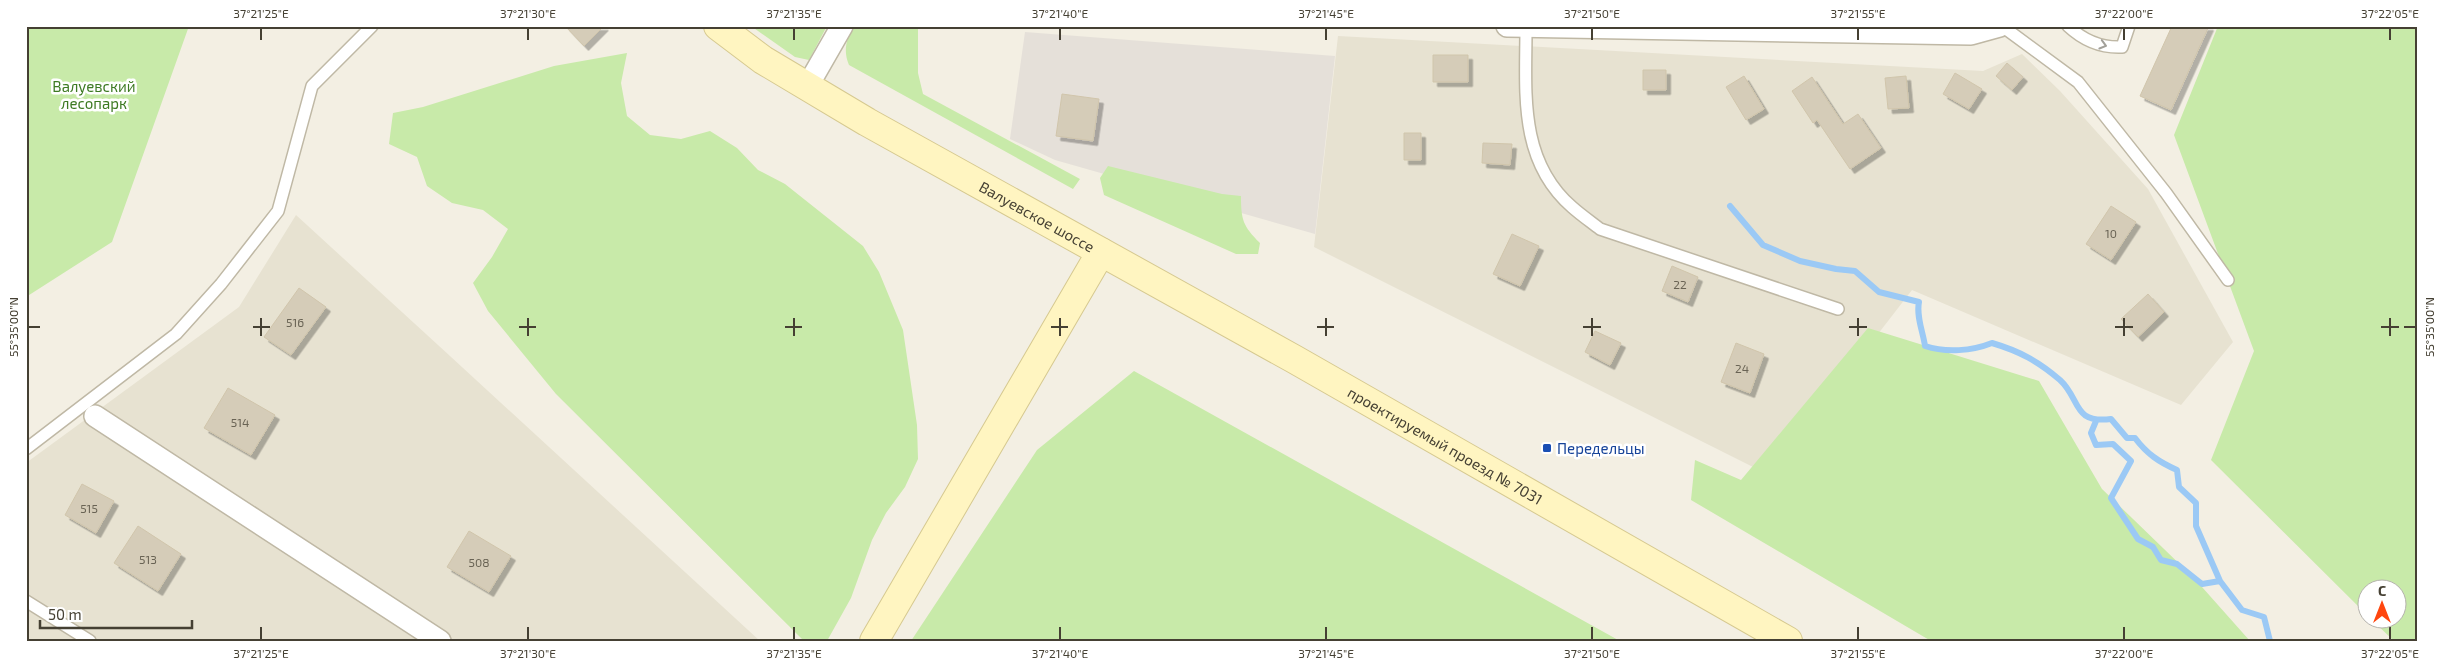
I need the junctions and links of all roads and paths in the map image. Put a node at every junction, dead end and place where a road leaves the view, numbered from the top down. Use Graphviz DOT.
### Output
graph roads {
  1 [pos="372,26"];
  2 [pos="718,26"];
  3 [pos="842,26"];
  4 [pos="2001,26"];
  5 [pos="2068,26"];
  6 [pos="2129,26"];
  7 [pos="1516,27"];
  8 [pos="807,88"];
  9 [pos="1101,252"];
  10 [pos="2228,280"];
  11 [pos="1838,309"];
  12 [pos="95,416"];
  13 [pos="26,449"];
  14 [pos="26,600"];
  15 [pos="90,641"];
  16 [pos="440,641"];
  17 [pos="874,641"];
  18 [pos="1788,641"];
  1 -- 13 [label="lane"];
  2 -- 8 [label="main road, Валуевское шоссе"];
  3 -- 8 [label="street"];
  4 -- 7 [label="street"];
  4 -- 10 [label="lane"];
  5 -- 6 [label="lane, one-way"];
  7 -- 11 [label="lane"];
  8 -- 9 [label="main road, Валуевское шоссе"];
  9 -- 17 [label="main road, Валуевское шоссе"];
  9 -- 18 [label="main road, проектируемый проезд № 7031"];
  12 -- 16 [label="street"];
  14 -- 15 [label="lane"];
}
